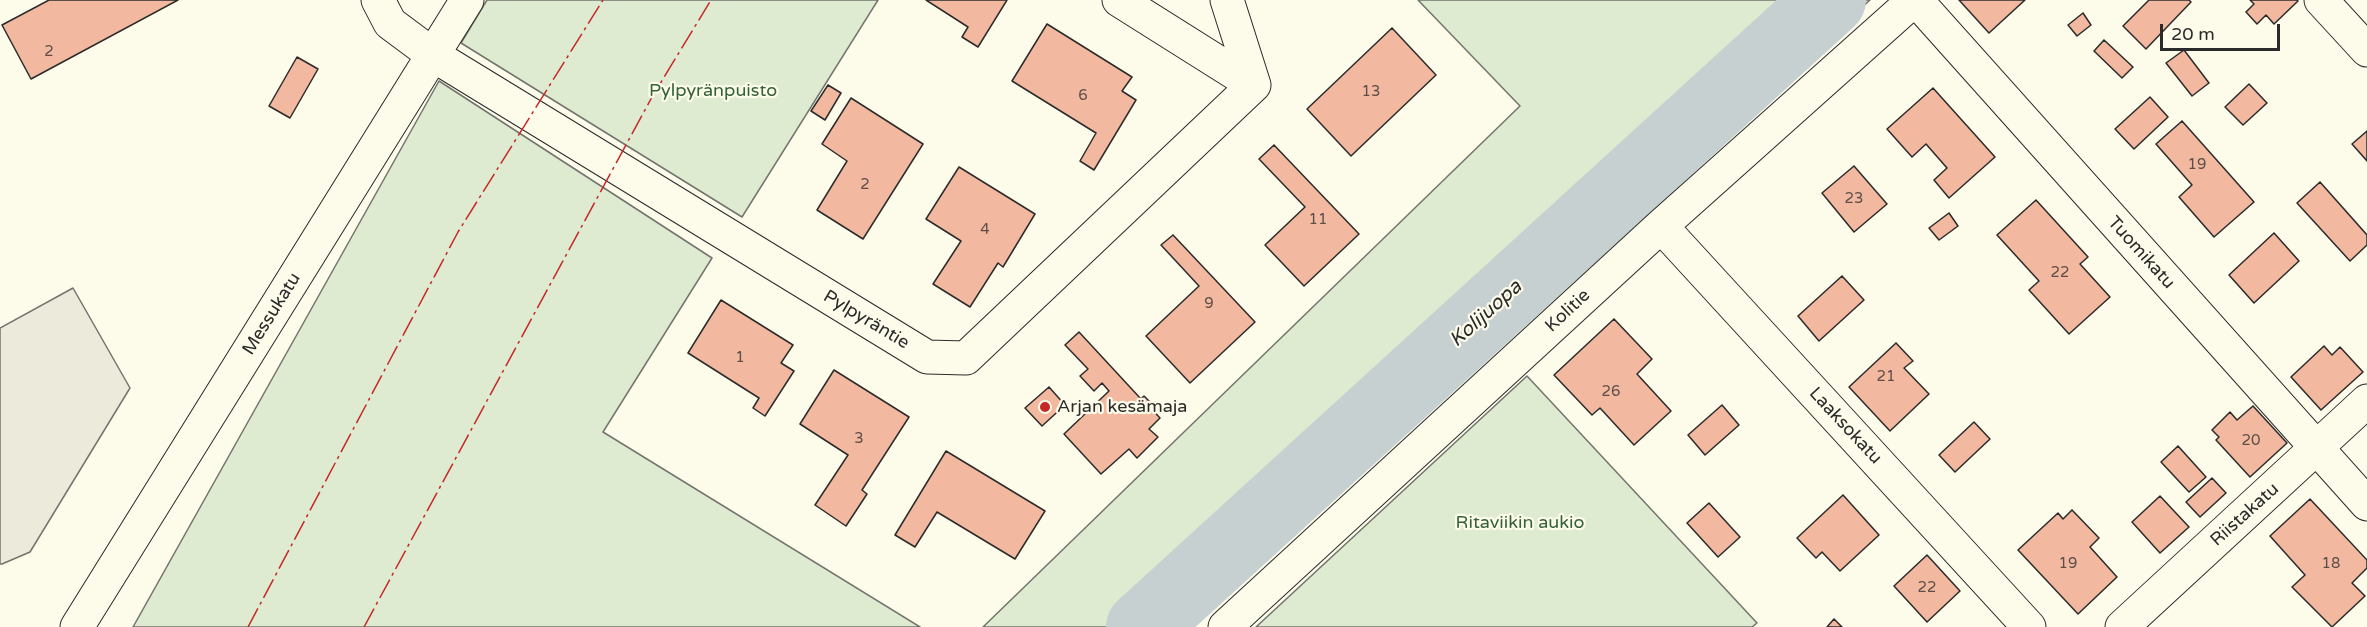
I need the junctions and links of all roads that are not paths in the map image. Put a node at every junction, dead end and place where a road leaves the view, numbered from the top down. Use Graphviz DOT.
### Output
graph roads {
  1 [pos="378,0"];
  2 [pos="467,0"];
  3 [pos="1119,0"];
  4 [pos="1227,0"];
  5 [pos="1915,0"];
  6 [pos="2321,0"];
  7 [pos="2367,50"];
  8 [pos="433,55"];
  9 [pos="1254,85"];
  10 [pos="1660,226"];
  11 [pos="2367,401"];
  12 [pos="2316,450"];
  13 [pos="2367,504"];
  14 [pos="77,627"];
  15 [pos="1225,627"];
  16 [pos="2029,627"];
  17 [pos="2122,627"];
  1 -- 8 [label="street, Pylpyräntie"];
  2 -- 8 [label="street, Messukatu"];
  3 -- 9 [label="street"];
  4 -- 9 [label="street"];
  5 -- 10 [label="street, Kolitie"];
  5 -- 12 [label="street, Tuomikatu"];
  6 -- 7 [label="street"];
  8 -- 9 [label="street, Pylpyräntie"];
  8 -- 14 [label="street, Messukatu"];
  10 -- 15 [label="street, Kolitie"];
  10 -- 16 [label="street, Laaksokatu"];
  11 -- 12 [label="street, Riistakatu"];
  12 -- 13 [label="street, Tuomikatu"];
  12 -- 17 [label="street, Riistakatu"];
}
